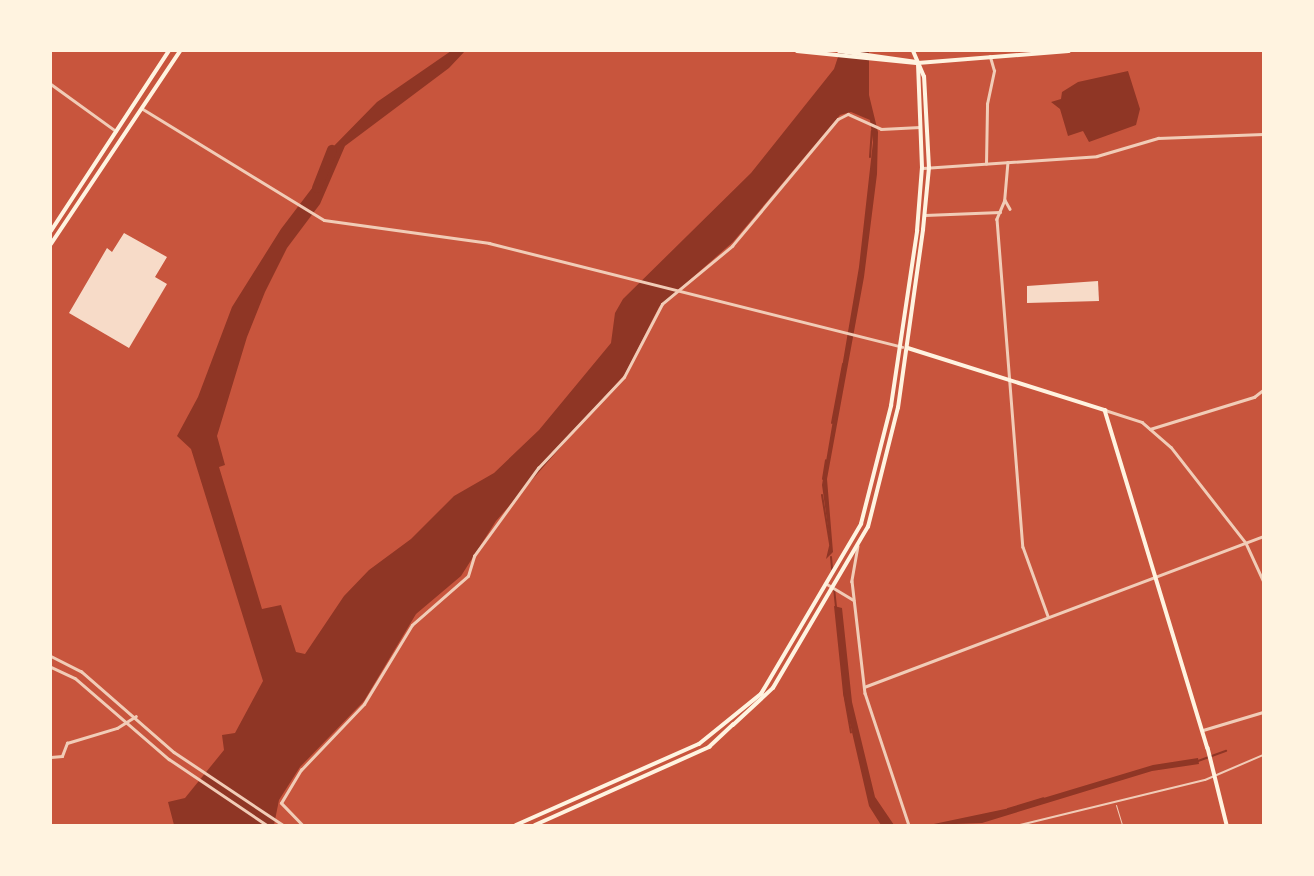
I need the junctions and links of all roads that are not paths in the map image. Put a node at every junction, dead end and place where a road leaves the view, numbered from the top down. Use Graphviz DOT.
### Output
graph roads {
  1 [pos="169,51"];
  2 [pos="180,51"];
  3 [pos="797,51"];
  4 [pos="913,51"];
  5 [pos="1069,51"];
  6 [pos="839,52"];
  7 [pos="990,57"];
  8 [pos="918,63"];
  9 [pos="51,84"];
  10 [pos="142,108"];
  11 [pos="920,127"];
  12 [pos="116,131"];
  13 [pos="1263,134"];
  14 [pos="1009,163"];
  15 [pos="986,164"];
  16 [pos="922,168"];
  17 [pos="929,168"];
  18 [pos="1005,200"];
  19 [pos="1010,209"];
  20 [pos="1000,212"];
  21 [pos="925,215"];
  22 [pos="51,232"];
  23 [pos="51,244"];
  24 [pos="902,347"];
  25 [pos="908,348"];
  26 [pos="1011,381"];
  27 [pos="1263,390"];
  28 [pos="1105,410"];
  29 [pos="1150,429"];
  30 [pos="1263,536"];
  31 [pos="859,543"];
  32 [pos="1246,543"];
  33 [pos="1157,578"];
  34 [pos="1263,580"];
  35 [pos="827,584"];
  36 [pos="833,588"];
  37 [pos="854,600"];
  38 [pos="1048,616"];
  39 [pos="51,656"];
  40 [pos="51,667"];
  41 [pos="864,687"];
  42 [pos="1263,712"];
  43 [pos="136,716"];
  44 [pos="130,722"];
  45 [pos="1203,730"];
  46 [pos="1263,755"];
  47 [pos="51,757"];
  48 [pos="1214,773"];
  49 [pos="1115,802"];
  50 [pos="267,825"];
  51 [pos="283,825"];
  52 [pos="302,825"];
  53 [pos="516,825"];
  54 [pos="535,825"];
  55 [pos="909,825"];
  56 [pos="1020,825"];
  57 [pos="1122,825"];
  58 [pos="1227,825"];
  1 -- 12 [label="main road"];
  2 -- 10 [label="main road"];
  3 -- 6 [label="main road"];
  4 -- 8 [label="main road"];
  5 -- 7 [label="main road"];
  6 -- 8 [label="main road"];
  7 -- 8 [label="main road"];
  7 -- 15 [label="street"];
  8 -- 11 [label="main road"];
  8 -- 17 [label="main road"];
  9 -- 12 [label="street"];
  10 -- 23 [label="main road"];
  10 -- 24 [label="street"];
  11 -- 16 [label="main road"];
  11 -- 52 [label="street"];
  12 -- 22 [label="main road"];
  13 -- 14 [label="street"];
  14 -- 15 [label="street"];
  14 -- 18 [label="street"];
  15 -- 17 [label="street"];
  16 -- 17 [label="street"];
  16 -- 24 [label="main road"];
  17 -- 21 [label="main road"];
  18 -- 19 [label="street"];
  18 -- 20 [label="street"];
  20 -- 21 [label="street"];
  20 -- 26 [label="street"];
  21 -- 25 [label="main road"];
  24 -- 25 [label="street"];
  24 -- 35 [label="main road"];
  25 -- 26 [label="main road"];
  25 -- 31 [label="main road"];
  26 -- 28 [label="main road"];
  26 -- 38 [label="street"];
  27 -- 29 [label="street"];
  28 -- 29 [label="street"];
  28 -- 33 [label="main road"];
  29 -- 32 [label="street"];
  30 -- 32 [label="street"];
  31 -- 36 [label="main road"];
  31 -- 37 [label="street"];
  32 -- 33 [label="street"];
  32 -- 34 [label="street"];
  33 -- 38 [label="street"];
  33 -- 45 [label="main road"];
  35 -- 36 [label="street"];
  35 -- 53 [label="main road"];
  36 -- 37 [label="street"];
  36 -- 54 [label="main road"];
  37 -- 41 [label="street"];
  38 -- 41 [label="street"];
  39 -- 43 [label="street"];
  40 -- 44 [label="street"];
  41 -- 55 [label="street"];
  42 -- 45 [label="street"];
  43 -- 44 [label="street"];
  43 -- 51 [label="street"];
  44 -- 47 [label="street"];
  44 -- 50 [label="street"];
  45 -- 48 [label="main road"];
  46 -- 48 [label="street"];
  48 -- 49 [label="street"];
  48 -- 58 [label="main road"];
  49 -- 56 [label="street"];
  49 -- 57 [label="lane"];
}
